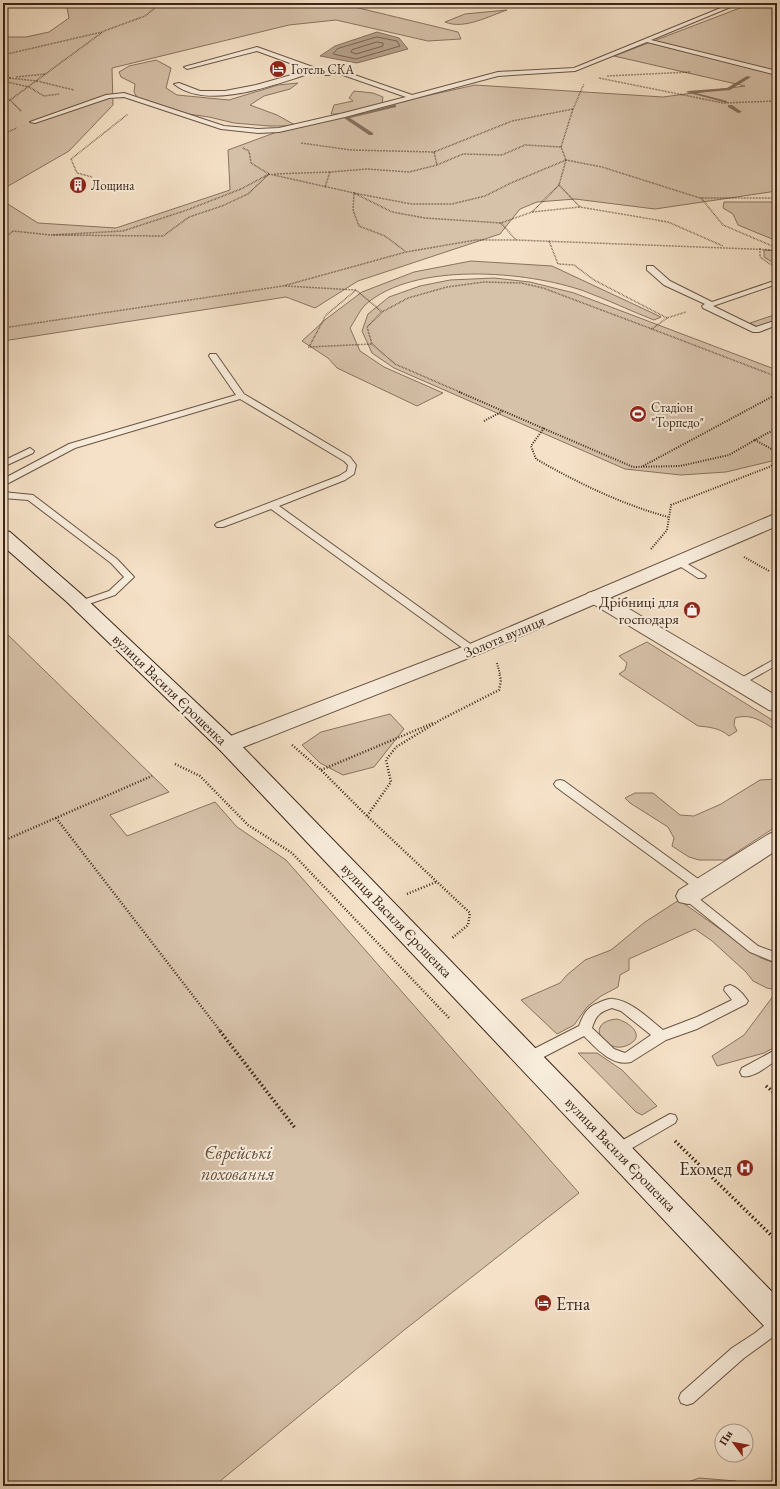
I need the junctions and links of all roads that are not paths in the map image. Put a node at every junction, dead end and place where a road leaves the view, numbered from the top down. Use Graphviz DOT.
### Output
graph roads {
  1 [pos="737,3"];
  2 [pos="646,40"];
  3 [pos="187,67"];
  4 [pos="315,70"];
  5 [pos="777,73"];
  6 [pos="177,84"];
  7 [pos="411,97"];
  8 [pos="33,122"];
  9 [pos="650,268"];
  10 [pos="777,282"];
  11 [pos="711,304"];
  12 [pos="777,322"];
  13 [pos="213,356"];
  14 [pos="241,396"];
  15 [pos="30,451"];
  16 [pos="3,464"];
  17 [pos="3,483"];
  18 [pos="3,495"];
  19 [pos="272,504"];
  20 [pos="777,519"];
  21 [pos="220,525"];
  22 [pos="3,536"];
  23 [pos="678,561"];
  24 [pos="701,576"];
  25 [pos="595,597"];
  26 [pos="80,604"];
  27 [pos="472,650"];
  28 [pos="777,661"];
  29 [pos="738,682"];
  30 [pos="777,705"];
  31 [pos="228,745"];
  32 [pos="560,784"];
  33 [pos="777,839"];
  34 [pos="694,891"];
  35 [pos="777,958"];
  36 [pos="730,990"];
  37 [pos="585,1029"];
  38 [pos="661,1036"];
  39 [pos="777,1054"];
  40 [pos="530,1058"];
  41 [pos="747,1072"];
  42 [pos="670,1119"];
  43 [pos="617,1150"];
  44 [pos="777,1318"];
  45 [pos="777,1325"];
  46 [pos="687,1398"];
  1 -- 2 [label="lane"];
  2 -- 5 [label="lane"];
  2 -- 7 [label="lane"];
  3 -- 4 [label="lane"];
  4 -- 6 [label="lane"];
  4 -- 7 [label="lane"];
  7 -- 8 [label="lane"];
  9 -- 11 [label="lane"];
  10 -- 11 [label="lane"];
  11 -- 12 [label="lane"];
  13 -- 14 [label="lane"];
  14 -- 17 [label="lane"];
  14 -- 19 [label="lane"];
  15 -- 16 [label="lane"];
  18 -- 26 [label="lane"];
  19 -- 21 [label="lane"];
  19 -- 27 [label="lane"];
  20 -- 23 [label="main road, Золота вулиця"];
  22 -- 26 [label="main road, вулиця Василя Єрошенка"];
  23 -- 24 [label="lane"];
  23 -- 25 [label="main road, Золота вулиця"];
  25 -- 27 [label="main road, Золота вулиця"];
  25 -- 29 [label="main road"];
  26 -- 31 [label="main road, вулиця Василя Єрошенка"];
  27 -- 31 [label="main road, Золота вулиця"];
  28 -- 29 [label="lane"];
  29 -- 30 [label="main road"];
  31 -- 40 [label="main road, вулиця Василя Єрошенка"];
  32 -- 34 [label="lane"];
  33 -- 34 [label="main road"];
  34 -- 35 [label="lane"];
  36 -- 38 [label="lane"];
  37 -- 38 [label="lane"];
  37 -- 38 [label="lane"];
  37 -- 40 [label="lane"];
  39 -- 41 [label="lane"];
  40 -- 43 [label="main road, вулиця Василя Єрошенка"];
  42 -- 43 [label="lane"];
  43 -- 44 [label="main road, вулиця Василя Єрошенка"];
  45 -- 46 [label="lane"];
}
